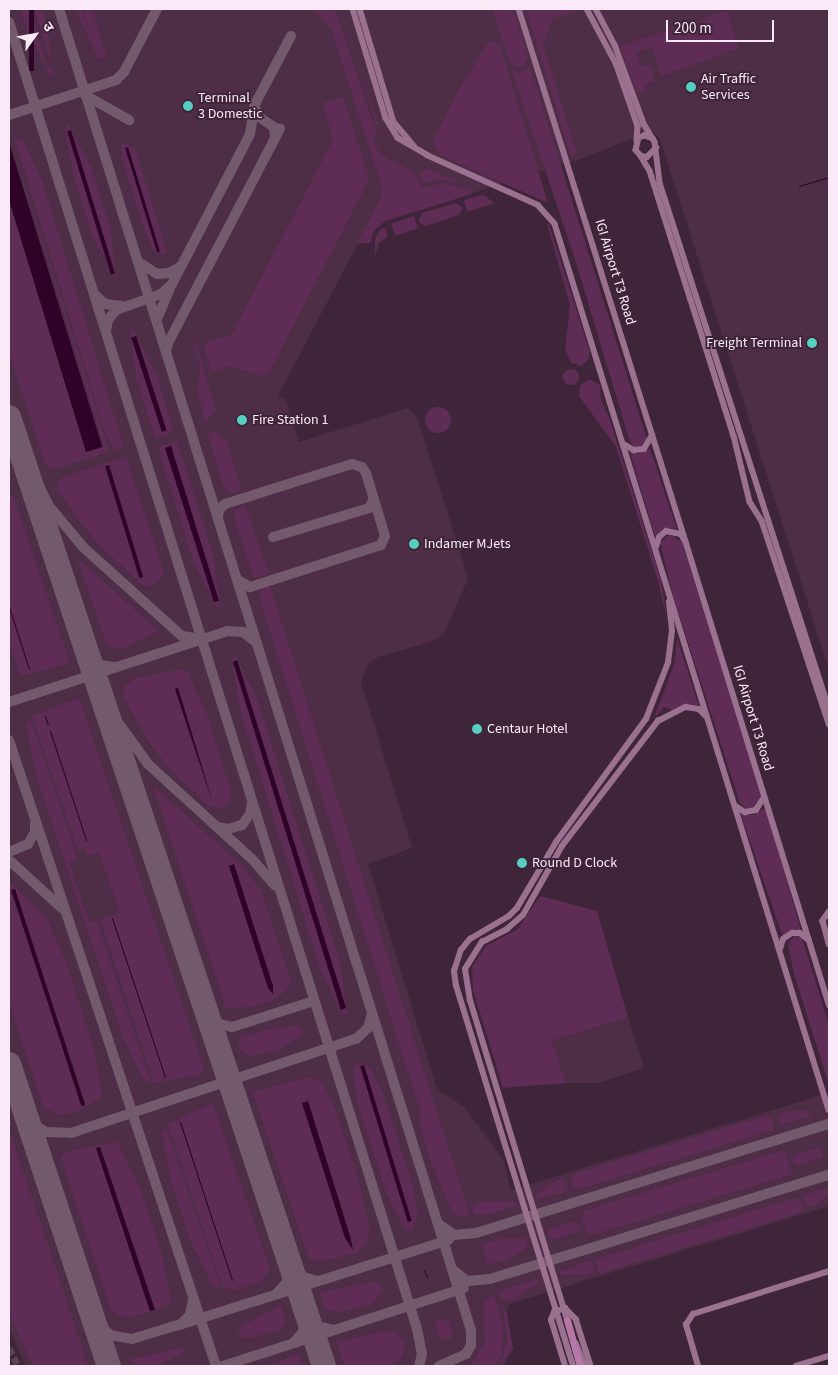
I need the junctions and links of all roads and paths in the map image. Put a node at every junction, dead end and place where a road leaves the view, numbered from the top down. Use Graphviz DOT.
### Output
graph roads {
  1 [pos="353,9"];
  2 [pos="360,9"];
  3 [pos="519,9"];
  4 [pos="587,9"];
  5 [pos="596,9"];
  6 [pos="653,139"];
  7 [pos="637,141"];
  8 [pos="656,148"];
  9 [pos="421,152"];
  10 [pos="640,156"];
  11 [pos="652,431"];
  12 [pos="622,440"];
  13 [pos="756,489"];
  14 [pos="758,514"];
  15 [pos="686,542"];
  16 [pos="656,551"];
  17 [pos="667,585"];
  18 [pos="829,708"];
  19 [pos="708,718"];
  20 [pos="829,724"];
  21 [pos="763,792"];
  22 [pos="734,801"];
  23 [pos="829,912"];
  24 [pos="810,944"];
  25 [pos="829,944"];
  26 [pos="781,953"];
  27 [pos="829,1005"];
  28 [pos="829,1110"];
  29 [pos="829,1271"];
  30 [pos="567,1320"];
  31 [pos="829,1356"];
  32 [pos="565,1366"];
  33 [pos="572,1366"];
  34 [pos="580,1366"];
  35 [pos="586,1366"];
  36 [pos="591,1366"];
  37 [pos="698,1366"];
  38 [pos="796,1366"];
  1 -- 9 [label="main road"];
  2 -- 9 [label="main road"];
  3 -- 11 [label="main road, IGI Airport T3 Road"];
  4 -- 7 [label="main road"];
  5 -- 6 [label="main road"];
  6 -- 7 [label="main road"];
  6 -- 8 [label="main road"];
  7 -- 10 [label="main road"];
  8 -- 10 [label="main road"];
  8 -- 13 [label="main road"];
  9 -- 12 [label="main road"];
  10 -- 14 [label="main road"];
  11 -- 12 [label="main road"];
  11 -- 15 [label="main road, IGI Airport T3 Road"];
  12 -- 16 [label="main road"];
  13 -- 14 [label="main road"];
  13 -- 18 [label="main road"];
  14 -- 20 [label="main road"];
  15 -- 16 [label="main road"];
  15 -- 21 [label="main road, IGI Airport T3 Road"];
  16 -- 17 [label="main road"];
  17 -- 19 [label="main road"];
  17 -- 33 [label="main road"];
  19 -- 22 [label="main road"];
  19 -- 30 [label="main road"];
  21 -- 22 [label="main road"];
  21 -- 24 [label="main road, IGI Airport T3 Road"];
  22 -- 26 [label="main road"];
  23 -- 25 [label="main road"];
  24 -- 26 [label="main road"];
  24 -- 27 [label="main road, IGI Airport T3 Road"];
  26 -- 28 [label="main road"];
  29 -- 37 [label="main road"];
  30 -- 34 [label="highway"];
  30 -- 35 [label="main road"];
  31 -- 38 [label="main road"];
  32 -- 36 [label="main road"];
}
